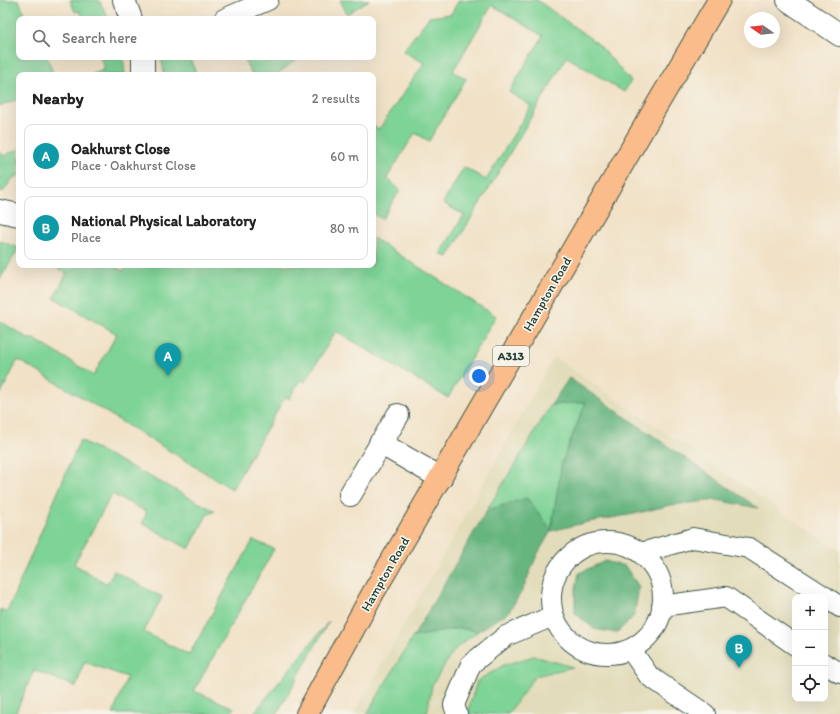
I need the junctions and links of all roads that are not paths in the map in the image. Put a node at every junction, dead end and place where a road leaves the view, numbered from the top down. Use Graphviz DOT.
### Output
graph roads {
  1 [pos="124,0"];
  2 [pos="268,0"];
  3 [pos="719,0"];
  4 [pos="788,0"];
  5 [pos="130,16"];
  6 [pos="231,16"];
  7 [pos="840,35"];
  8 [pos="143,60"];
  9 [pos="143,72"];
  10 [pos="0,211"];
  11 [pos="16,214"];
  12 [pos="398,415"];
  13 [pos="380,443"];
  14 [pos="441,478"];
  15 [pos="350,495"];
  16 [pos="640,553"];
  17 [pos="820,594"];
  18 [pos="828,599"];
  19 [pos="662,606"];
  20 [pos="840,607"];
  21 [pos="553,616"];
  22 [pos="792,643"];
  23 [pos="631,650"];
  24 [pos="307,714"];
  25 [pos="457,714"];
  26 [pos="705,714"];
  1 -- 5 [label="street"];
  2 -- 6 [label="lane"];
  3 -- 14 [label="main road, Hampton Road / A313"];
  4 -- 7 [label="street"];
  8 -- 9 [label="street"];
  10 -- 11 [label="street"];
  12 -- 13 [label="street"];
  13 -- 14 [label="street"];
  13 -- 15 [label="street"];
  14 -- 24 [label="main road, Hampton Road / A313"];
  16 -- 17 [label="lane"];
  16 -- 19 [label="lane"];
  16 -- 21 [label="lane"];
  18 -- 20 [label="lane"];
  19 -- 22 [label="lane"];
  19 -- 23 [label="lane"];
  21 -- 23 [label="lane"];
  21 -- 25 [label="lane"];
  23 -- 26 [label="lane"];
}
